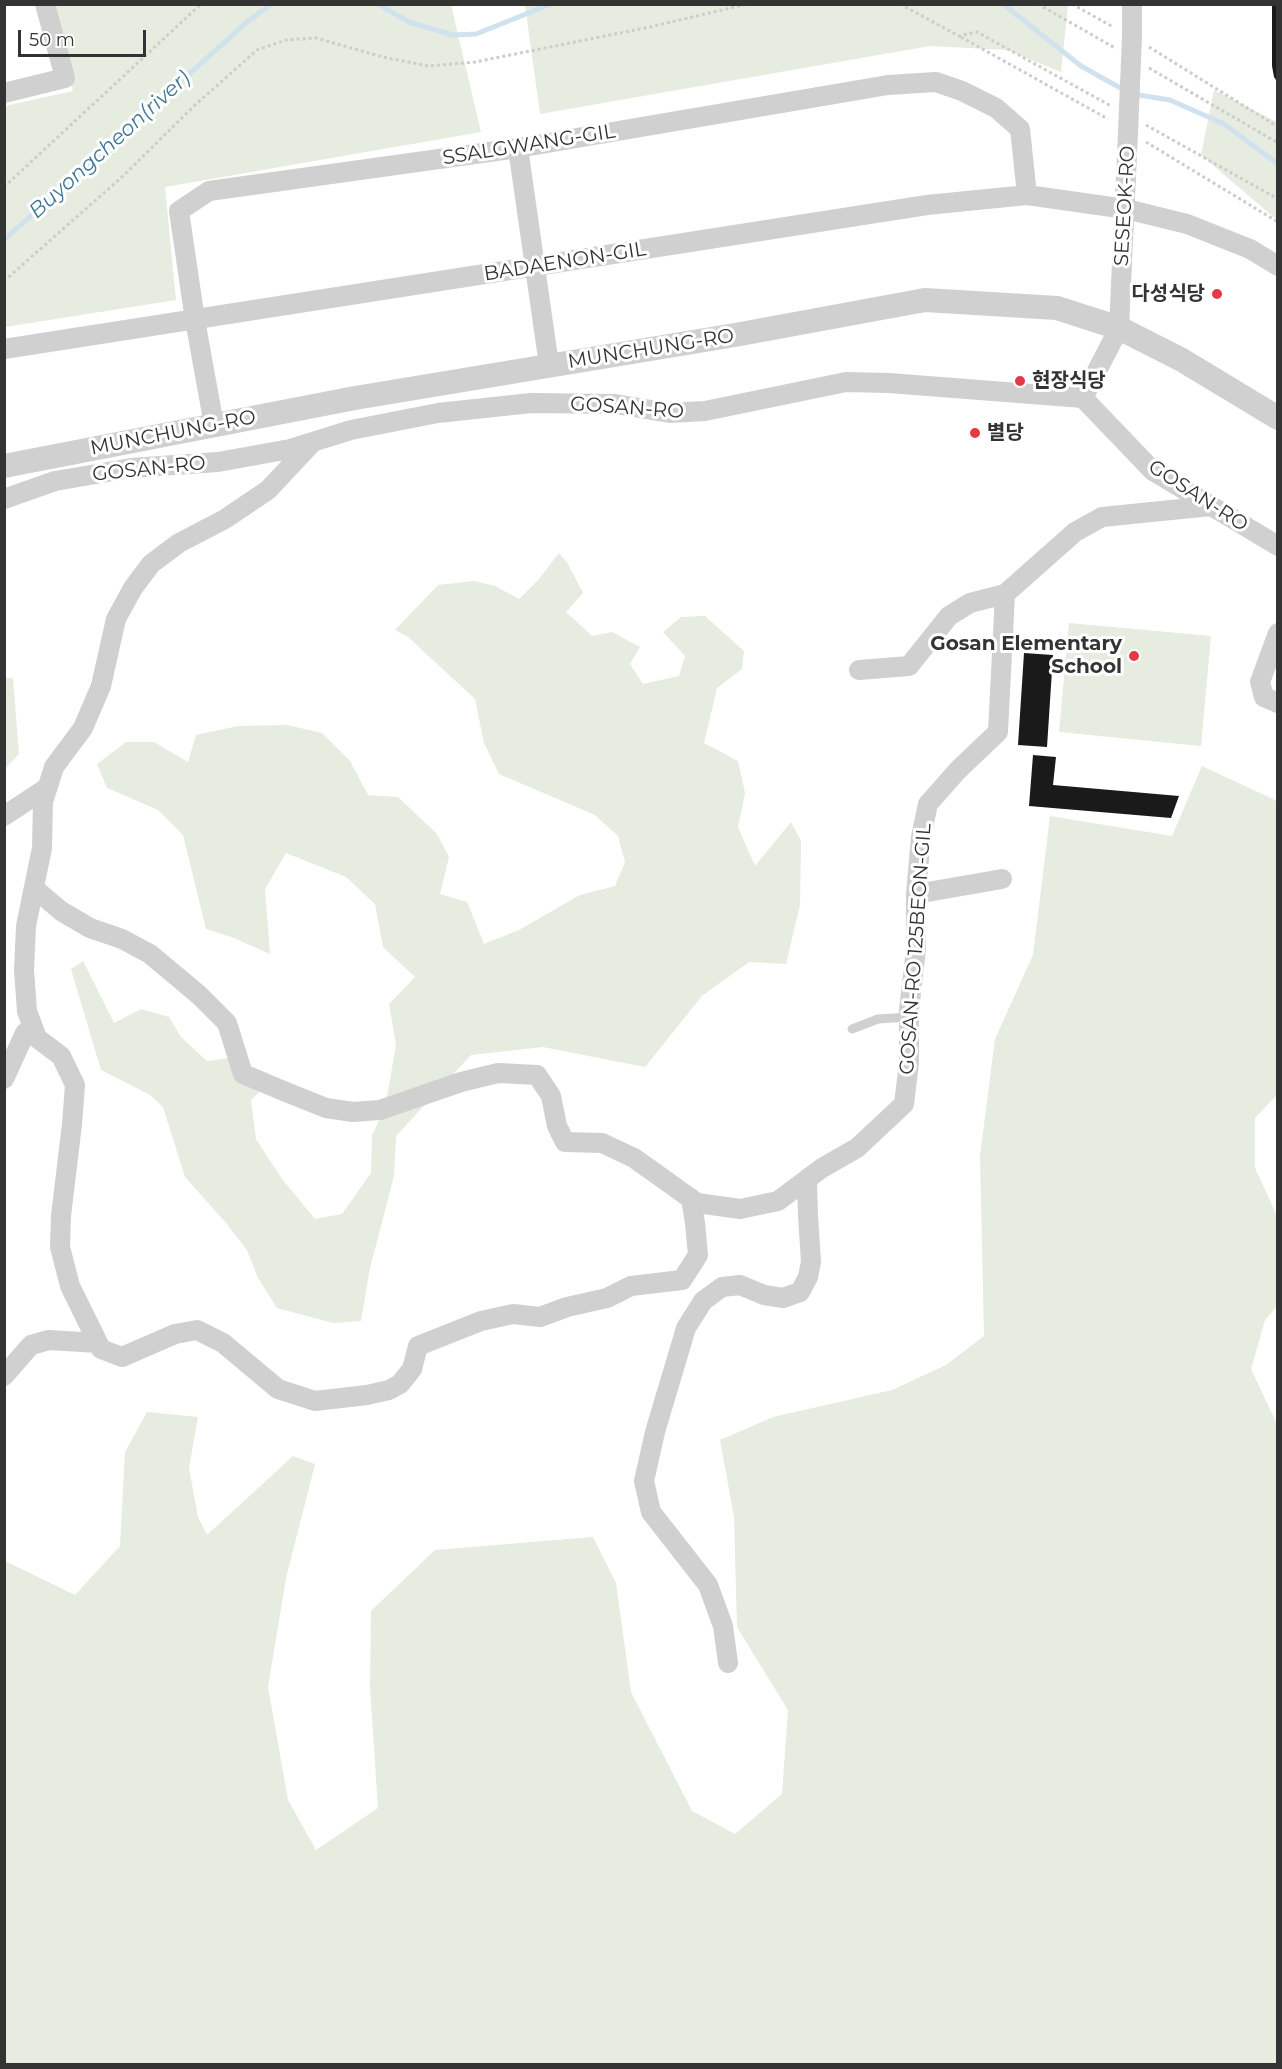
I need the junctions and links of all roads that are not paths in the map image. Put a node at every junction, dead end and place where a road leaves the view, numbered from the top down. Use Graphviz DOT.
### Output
graph roads {
  1 [pos="45,4"];
  2 [pos="1132,4"];
  3 [pos="4,93"];
  4 [pos="518,148"];
  5 [pos="1028,195"];
  6 [pos="1126,208"];
  7 [pos="1278,266"];
  8 [pos="535,267"];
  9 [pos="195,320"];
  10 [pos="1119,328"];
  11 [pos="4,349"];
  12 [pos="549,366"];
  13 [pos="1083,398"];
  14 [pos="1278,418"];
  15 [pos="214,425"];
  16 [pos="313,442"];
  17 [pos="4,466"];
  18 [pos="4,499"];
  19 [pos="1211,506"];
  20 [pos="1278,546"];
  21 [pos="1005,594"];
  22 [pos="1278,633"];
  23 [pos="859,670"];
  24 [pos="1278,703"];
  25 [pos="48,787"];
  26 [pos="4,816"];
  27 [pos="1002,879"];
  28 [pos="34,888"];
  29 [pos="916,894"];
  30 [pos="909,1017"];
  31 [pos="33,1027"];
  32 [pos="852,1029"];
  33 [pos="4,1079"];
  34 [pos="807,1179"];
  35 [pos="691,1198"];
  36 [pos="98,1343"];
  37 [pos="4,1376"];
  38 [pos="728,1663"];
  1 -- 3 [label="street"];
  2 -- 6 [label="street, SESEOK-RO, bridge"];
  4 -- 5 [label="street, SSALGWANG-GIL"];
  4 -- 8 [label="street"];
  4 -- 9 [label="street, SSALGWANG-GIL"];
  5 -- 6 [label="street, BADAENON-GIL"];
  5 -- 8 [label="street, BADAENON-GIL"];
  6 -- 7 [label="street, BADAENON-GIL"];
  6 -- 10 [label="street, SESEOK-RO"];
  8 -- 9 [label="street, BADAENON-GIL"];
  8 -- 12 [label="street"];
  9 -- 11 [label="street, BADAENON-GIL"];
  9 -- 15 [label="street, SSALGWANG-GIL"];
  10 -- 12 [label="street, MUNCHUNG-RO"];
  10 -- 13 [label="street, SESEOK-RO"];
  10 -- 14 [label="street, MUNCHUNG-RO"];
  12 -- 15 [label="street, MUNCHUNG-RO"];
  13 -- 16 [label="street, GOSAN-RO"];
  13 -- 19 [label="street, GOSAN-RO"];
  15 -- 17 [label="street, MUNCHUNG-RO"];
  16 -- 18 [label="street, GOSAN-RO"];
  16 -- 25 [label="street"];
  19 -- 20 [label="street, GOSAN-RO"];
  19 -- 21 [label="street"];
  21 -- 23 [label="street"];
  21 -- 29 [label="street, GOSAN-RO 125BEON-GIL"];
  22 -- 24 [label="street"];
  25 -- 26 [label="street"];
  25 -- 28 [label="street"];
  27 -- 29 [label="street"];
  28 -- 31 [label="street"];
  28 -- 35 [label="street, GOSAN-RO 125BEON-GIL"];
  29 -- 30 [label="street, GOSAN-RO 125BEON-GIL"];
  30 -- 32 [label="lane"];
  30 -- 34 [label="street, GOSAN-RO 125BEON-GIL"];
  31 -- 33 [label="street"];
  31 -- 36 [label="street"];
  34 -- 35 [label="street, GOSAN-RO 125BEON-GIL"];
  34 -- 38 [label="street"];
  35 -- 36 [label="street"];
  36 -- 37 [label="street"];
}
